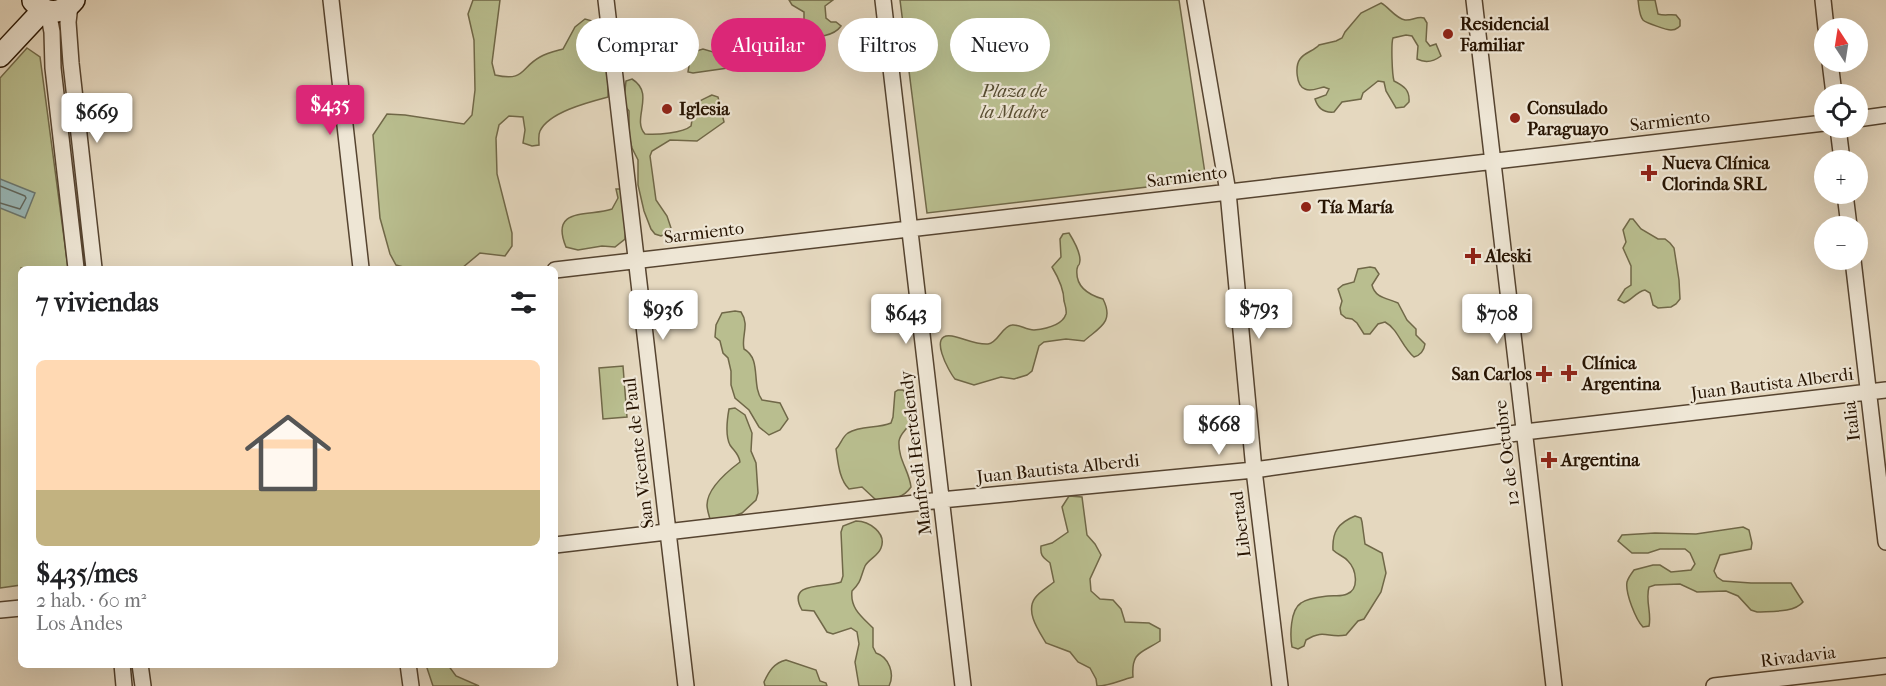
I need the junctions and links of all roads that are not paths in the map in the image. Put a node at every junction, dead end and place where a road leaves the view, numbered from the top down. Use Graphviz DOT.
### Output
graph roads {
  1 [pos="331,0"];
  2 [pos="606,0"];
  3 [pos="883,0"];
  4 [pos="1195,0"];
  5 [pos="1474,0"];
  6 [pos="1823,0"];
  7 [pos="72,2"];
  8 [pos="41,7"];
  9 [pos="1825,18"];
  10 [pos="0,56"];
  11 [pos="1886,115"];
  12 [pos="1868,117"];
  13 [pos="1814,124"];
  14 [pos="1493,161"];
  15 [pos="1228,192"];
  16 [pos="909,229"];
  17 [pos="637,261"];
  18 [pos="76,266"];
  19 [pos="94,266"];
  20 [pos="361,266"];
  21 [pos="558,270"];
  22 [pos="1854,270"];
  23 [pos="1886,390"];
  24 [pos="1869,392"];
  25 [pos="1524,432"];
  26 [pos="1254,470"];
  27 [pos="941,500"];
  28 [pos="668,532"];
  29 [pos="1886,542"];
  30 [pos="558,545"];
  31 [pos="18,608"];
  32 [pos="0,610"];
  33 [pos="1886,666"];
  34 [pos="122,668"];
  35 [pos="141,668"];
  36 [pos="409,668"];
  37 [pos="124,686"];
  38 [pos="143,686"];
  39 [pos="411,686"];
  40 [pos="686,686"];
  41 [pos="963,686"];
  42 [pos="1280,686"];
  43 [pos="1554,686"];
  44 [pos="1714,686"];
  1 -- 20 [label="street"];
  2 -- 17 [label="street, San Vicente de Paul"];
  3 -- 16 [label="street, Manfredi Hertelendy"];
  4 -- 15 [label="street, Libertad"];
  5 -- 14 [label="street, 12 de Octubre"];
  6 -- 9 [label="street"];
  7 -- 8 [label="main road"];
  7 -- 19 [label="street"];
  8 -- 10 [label="main road"];
  8 -- 18 [label="street"];
  11 -- 12 [label="street"];
  13 -- 14 [label="street, Sarmiento"];
  14 -- 15 [label="street, Sarmiento"];
  14 -- 25 [label="street, 12 de Octubre"];
  15 -- 16 [label="street, Sarmiento"];
  15 -- 26 [label="street, Libertad"];
  16 -- 17 [label="street, Sarmiento"];
  16 -- 27 [label="street, Manfredi Hertelendy"];
  17 -- 21 [label="street, Sarmiento"];
  17 -- 28 [label="street, San Vicente de Paul"];
  22 -- 24 [label="street, Italia"];
  23 -- 24 [label="street, Juan Bautista Alberdi"];
  24 -- 25 [label="street, Juan Bautista Alberdi"];
  24 -- 29 [label="street, Italia"];
  25 -- 26 [label="street, Juan Bautista Alberdi"];
  25 -- 43 [label="street, 12 de Octubre"];
  26 -- 27 [label="street, Juan Bautista Alberdi"];
  26 -- 42 [label="street, Libertad"];
  27 -- 28 [label="street, Juan Bautista Alberdi"];
  27 -- 41 [label="street, Manfredi Hertelendy"];
  28 -- 30 [label="street, Juan Bautista Alberdi"];
  28 -- 40 [label="street, San Vicente de Paul"];
  31 -- 32 [label="street"];
  33 -- 44 [label="street, Rivadavia"];
  34 -- 37 [label="street"];
  35 -- 38 [label="street"];
  36 -- 39 [label="street"];
}
